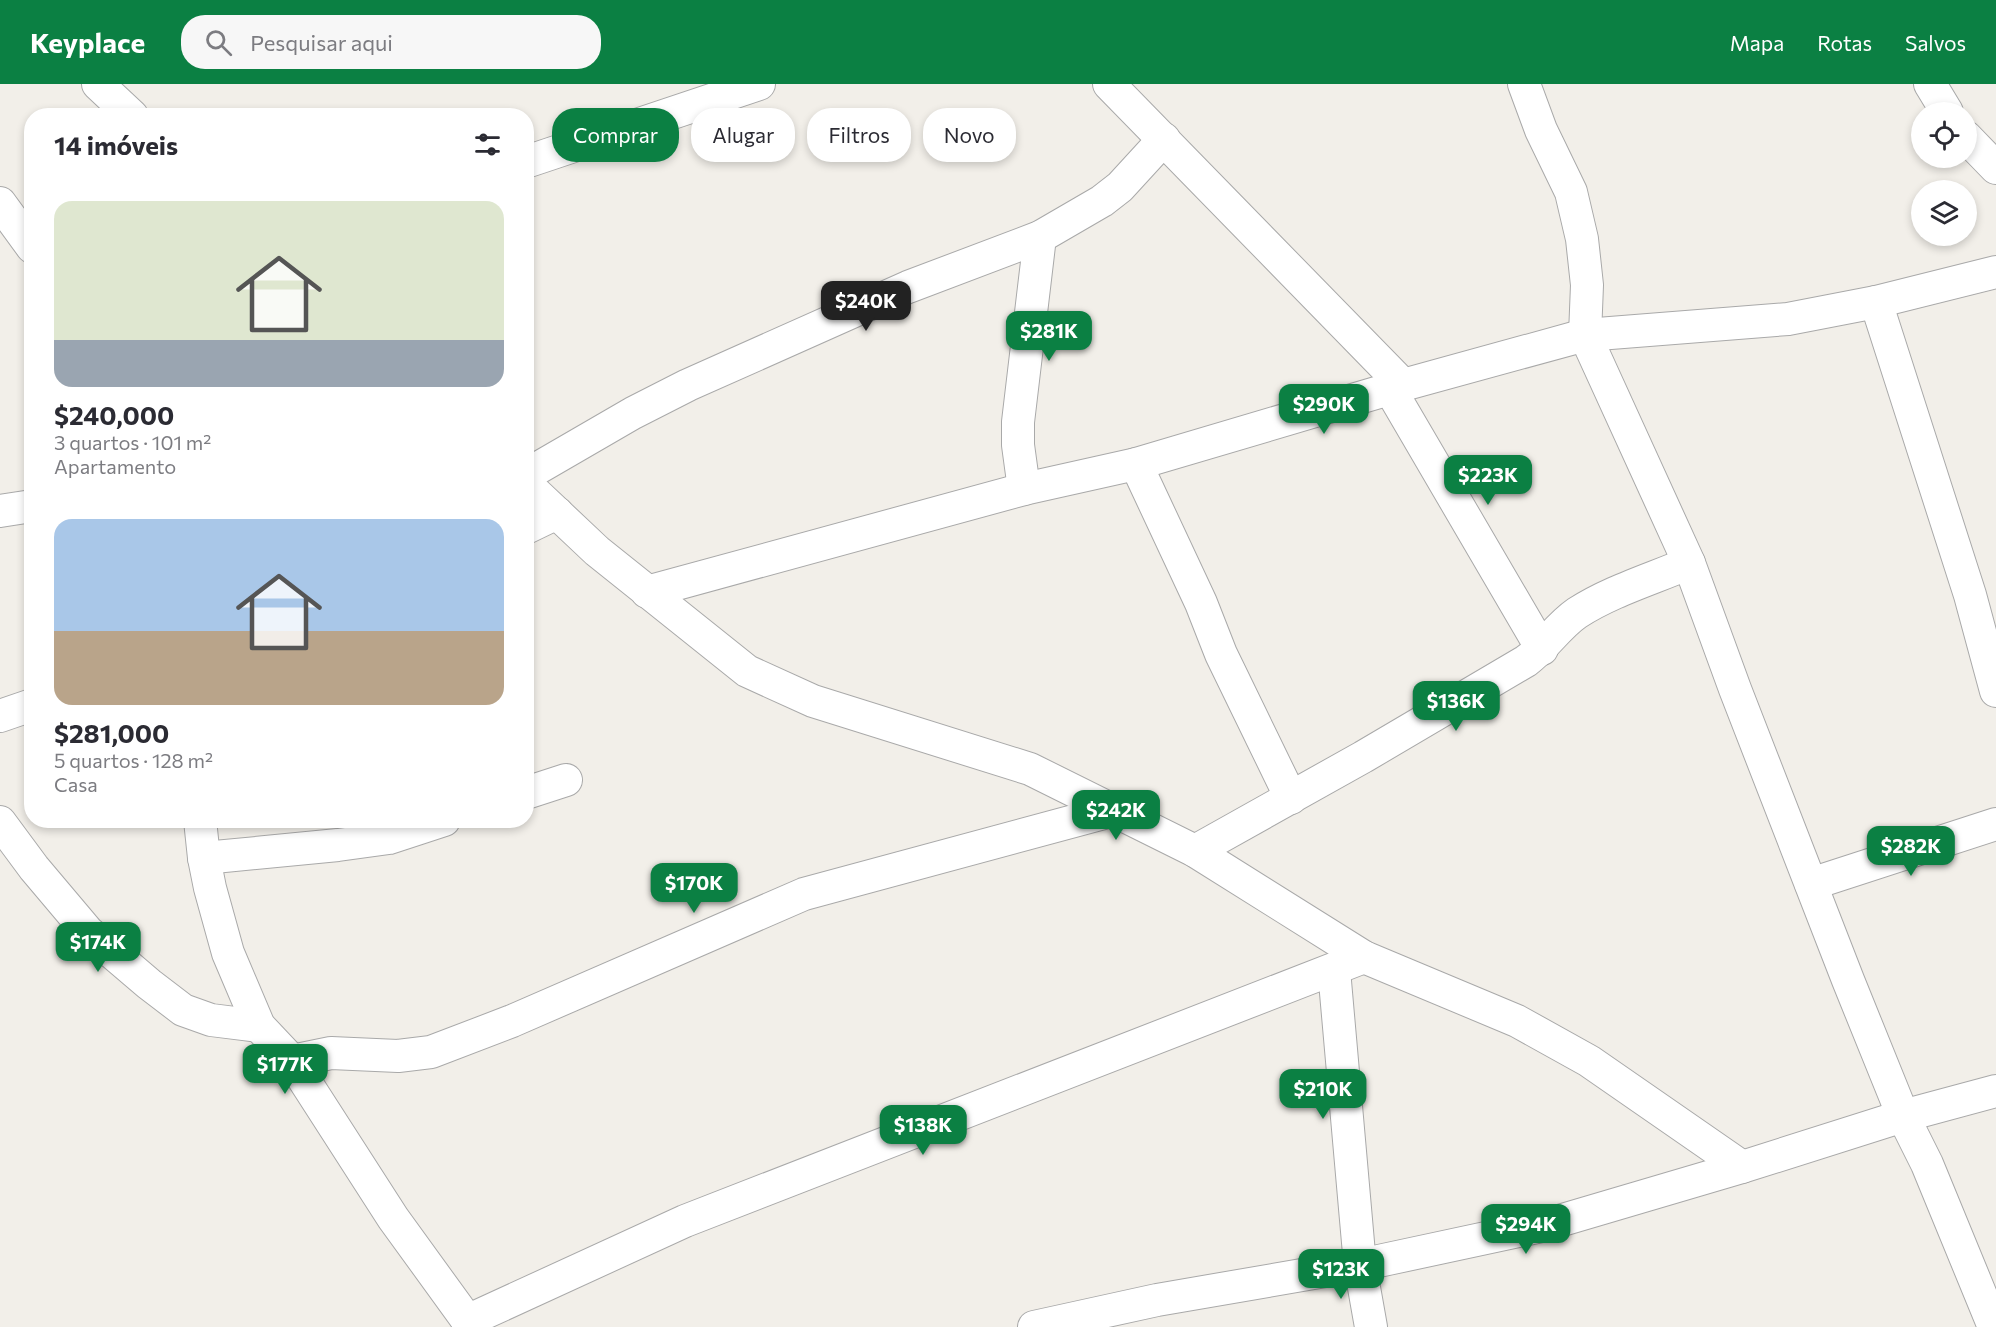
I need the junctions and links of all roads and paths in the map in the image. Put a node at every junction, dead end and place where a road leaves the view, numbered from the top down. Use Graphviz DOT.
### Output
graph roads {
  1 [pos="98,84"];
  2 [pos="759,84"];
  3 [pos="1109,84"];
  4 [pos="1524,84"];
  5 [pos="1930,84"];
  6 [pos="1941,102"];
  7 [pos="124,108"];
  8 [pos="1164,140"];
  9 [pos="1977,148"];
  10 [pos="534,159"];
  11 [pos="1996,168"];
  12 [pos="0,203"];
  13 [pos="24,236"];
  14 [pos="1040,237"];
  15 [pos="1996,272"];
  16 [pos="1876,302"];
  17 [pos="1586,335"];
  18 [pos="1397,387"];
  19 [pos="1136,464"];
  20 [pos="534,470"];
  21 [pos="1024,489"];
  22 [pos="534,491"];
  23 [pos="24,507"];
  24 [pos="0,511"];
  25 [pos="557,513"];
  26 [pos="534,524"];
  27 [pos="1689,563"];
  28 [pos="647,592"];
  29 [pos="1542,649"];
  30 [pos="1996,691"];
  31 [pos="24,708"];
  32 [pos="0,716"];
  33 [pos="566,780"];
  34 [pos="534,790"];
  35 [pos="1291,798"];
  36 [pos="1111,811"];
  37 [pos="0,822"];
  38 [pos="1996,824"];
  39 [pos="202,828"];
  40 [pos="420,828"];
  41 [pos="1195,851"];
  42 [pos="204,858"];
  43 [pos="1811,884"];
  44 [pos="1364,957"];
  45 [pos="1334,970"];
  46 [pos="259,1026"];
  47 [pos="292,1061"];
  48 [pos="1996,1091"];
  49 [pos="1903,1116"];
  50 [pos="1742,1167"];
  51 [pos="1360,1265"];
  52 [pos="470,1324"];
  53 [pos="1034,1327"];
  54 [pos="1371,1327"];
  55 [pos="1994,1327"];
  1 -- 7 [label="street"];
  2 -- 10 [label="street"];
  3 -- 8 [label="street"];
  4 -- 17 [label="street"];
  5 -- 6 [label="street"];
  8 -- 14 [label="street"];
  8 -- 18 [label="street"];
  9 -- 11 [label="street"];
  12 -- 13 [label="street"];
  14 -- 20 [label="street"];
  14 -- 21 [label="street"];
  15 -- 16 [label="street"];
  16 -- 17 [label="street"];
  16 -- 30 [label="street"];
  17 -- 18 [label="street"];
  17 -- 27 [label="street"];
  18 -- 19 [label="street"];
  18 -- 29 [label="street"];
  19 -- 21 [label="street"];
  19 -- 35 [label="street"];
  21 -- 28 [label="street"];
  22 -- 25 [label="street"];
  23 -- 24 [label="street"];
  25 -- 26 [label="street"];
  25 -- 28 [label="street"];
  27 -- 29 [label="street"];
  27 -- 43 [label="street"];
  28 -- 36 [label="street"];
  29 -- 35 [label="street"];
  31 -- 32 [label="street"];
  33 -- 34 [label="street"];
  35 -- 41 [label="street"];
  36 -- 41 [label="street"];
  36 -- 47 [label="street"];
  37 -- 46 [label="street"];
  38 -- 43 [label="street"];
  39 -- 42 [label="street"];
  40 -- 42 [label="street"];
  41 -- 44 [label="street"];
  42 -- 46 [label="street"];
  43 -- 49 [label="street"];
  44 -- 45 [label="street"];
  44 -- 50 [label="street"];
  45 -- 51 [label="street"];
  45 -- 52 [label="street"];
  46 -- 47 [label="street"];
  47 -- 52 [label="street"];
  48 -- 49 [label="street"];
  49 -- 50 [label="street"];
  49 -- 55 [label="street"];
  50 -- 51 [label="street"];
  51 -- 53 [label="street"];
  51 -- 54 [label="street"];
}
